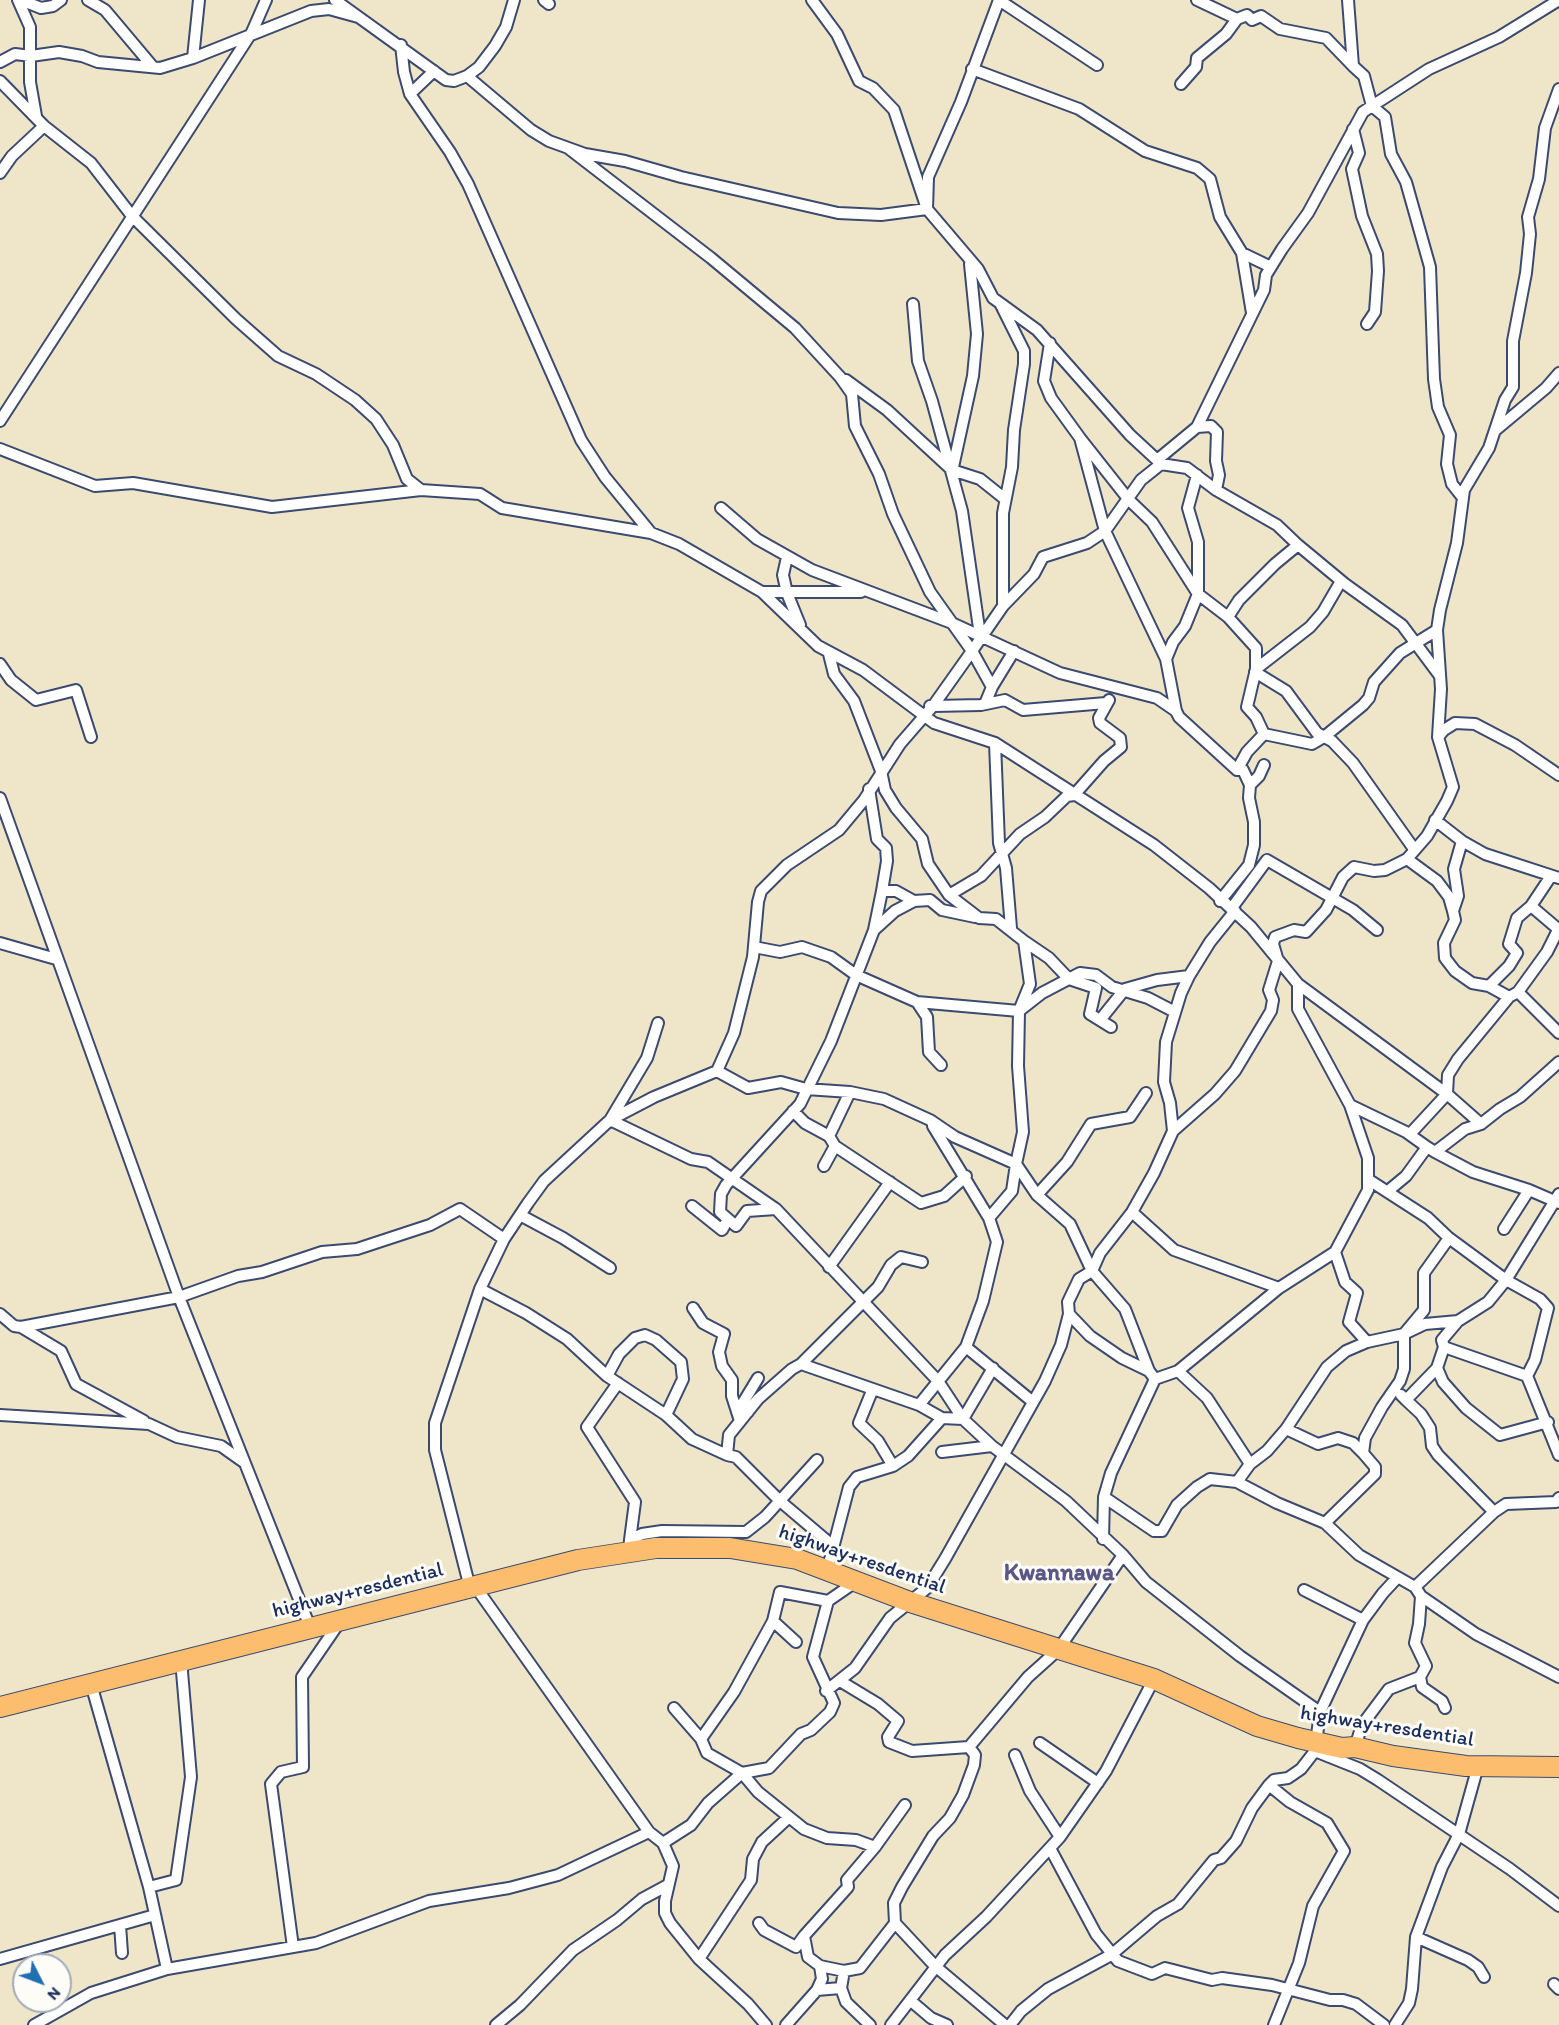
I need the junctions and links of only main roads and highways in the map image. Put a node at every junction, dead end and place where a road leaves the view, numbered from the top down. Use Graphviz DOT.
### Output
graph roads {
  1 [pos="0,1707"];
  2 [pos="1559,1767"];
  1 -- 2 [label="highway, highway+resdential"];
}
